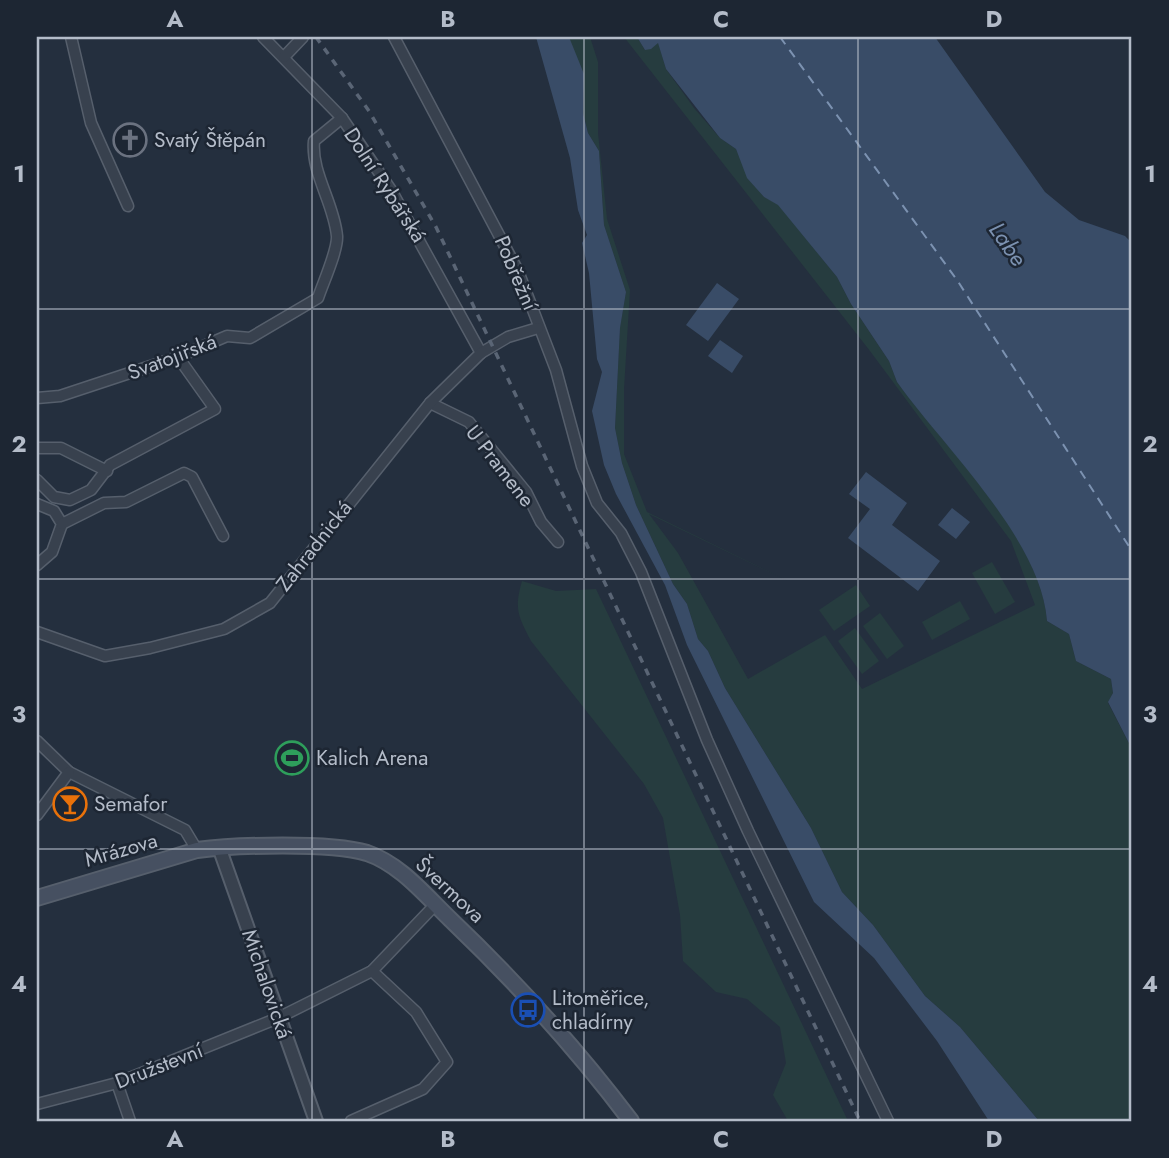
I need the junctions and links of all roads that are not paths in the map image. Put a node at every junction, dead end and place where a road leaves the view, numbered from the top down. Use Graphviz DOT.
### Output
graph roads {
  1 [pos="71,37"];
  2 [pos="263,37"];
  3 [pos="303,37"];
  4 [pos="394,37"];
  5 [pos="284,57"];
  6 [pos="342,118"];
  7 [pos="128,206"];
  8 [pos="538,328"];
  9 [pos="481,352"];
  10 [pos="178,356"];
  11 [pos="37,398"];
  12 [pos="430,402"];
  13 [pos="37,448"];
  14 [pos="107,471"];
  15 [pos="37,480"];
  16 [pos="37,504"];
  17 [pos="62,524"];
  18 [pos="223,536"];
  19 [pos="558,542"];
  20 [pos="37,565"];
  21 [pos="37,632"];
  22 [pos="37,741"];
  23 [pos="69,772"];
  24 [pos="37,815"];
  25 [pos="219,847"];
  26 [pos="197,850"];
  27 [pos="37,898"];
  28 [pos="435,905"];
  29 [pos="372,971"];
  30 [pos="278,1018"];
  31 [pos="117,1083"];
  32 [pos="37,1104"];
  33 [pos="130,1121"];
  34 [pos="316,1121"];
  35 [pos="351,1121"];
  36 [pos="631,1121"];
  37 [pos="888,1121"];
  1 -- 7 [label="street"];
  2 -- 5 [label="street, Dolní Rybářská"];
  3 -- 5 [label="street"];
  4 -- 8 [label="street, Pobřežní"];
  5 -- 6 [label="street, Dolní Rybářská"];
  6 -- 9 [label="street, Dolní Rybářská"];
  6 -- 10 [label="street, Svatojiřská"];
  8 -- 9 [label="street, Zahradnická"];
  8 -- 37 [label="street, Pobřežní"];
  9 -- 12 [label="street, Zahradnická"];
  10 -- 11 [label="street, Svatojiřská"];
  10 -- 14 [label="street"];
  12 -- 19 [label="street, U Pramene"];
  12 -- 21 [label="street, Zahradnická"];
  13 -- 14 [label="street"];
  14 -- 15 [label="street"];
  16 -- 17 [label="street"];
  17 -- 18 [label="street"];
  17 -- 20 [label="street"];
  22 -- 23 [label="street"];
  23 -- 24 [label="street"];
  23 -- 26 [label="street"];
  25 -- 26 [label="main road, Mrázova"];
  25 -- 28 [label="main road, Švermova"];
  25 -- 30 [label="street, Michalovická"];
  26 -- 27 [label="main road, Mrázova"];
  28 -- 29 [label="street, Družstevní"];
  28 -- 36 [label="main road, Švermova"];
  29 -- 30 [label="street, Družstevní"];
  29 -- 35 [label="street"];
  30 -- 31 [label="street, Družstevní"];
  30 -- 34 [label="street, Michalovická"];
  31 -- 32 [label="street, Družstevní"];
  31 -- 33 [label="street"];
}
